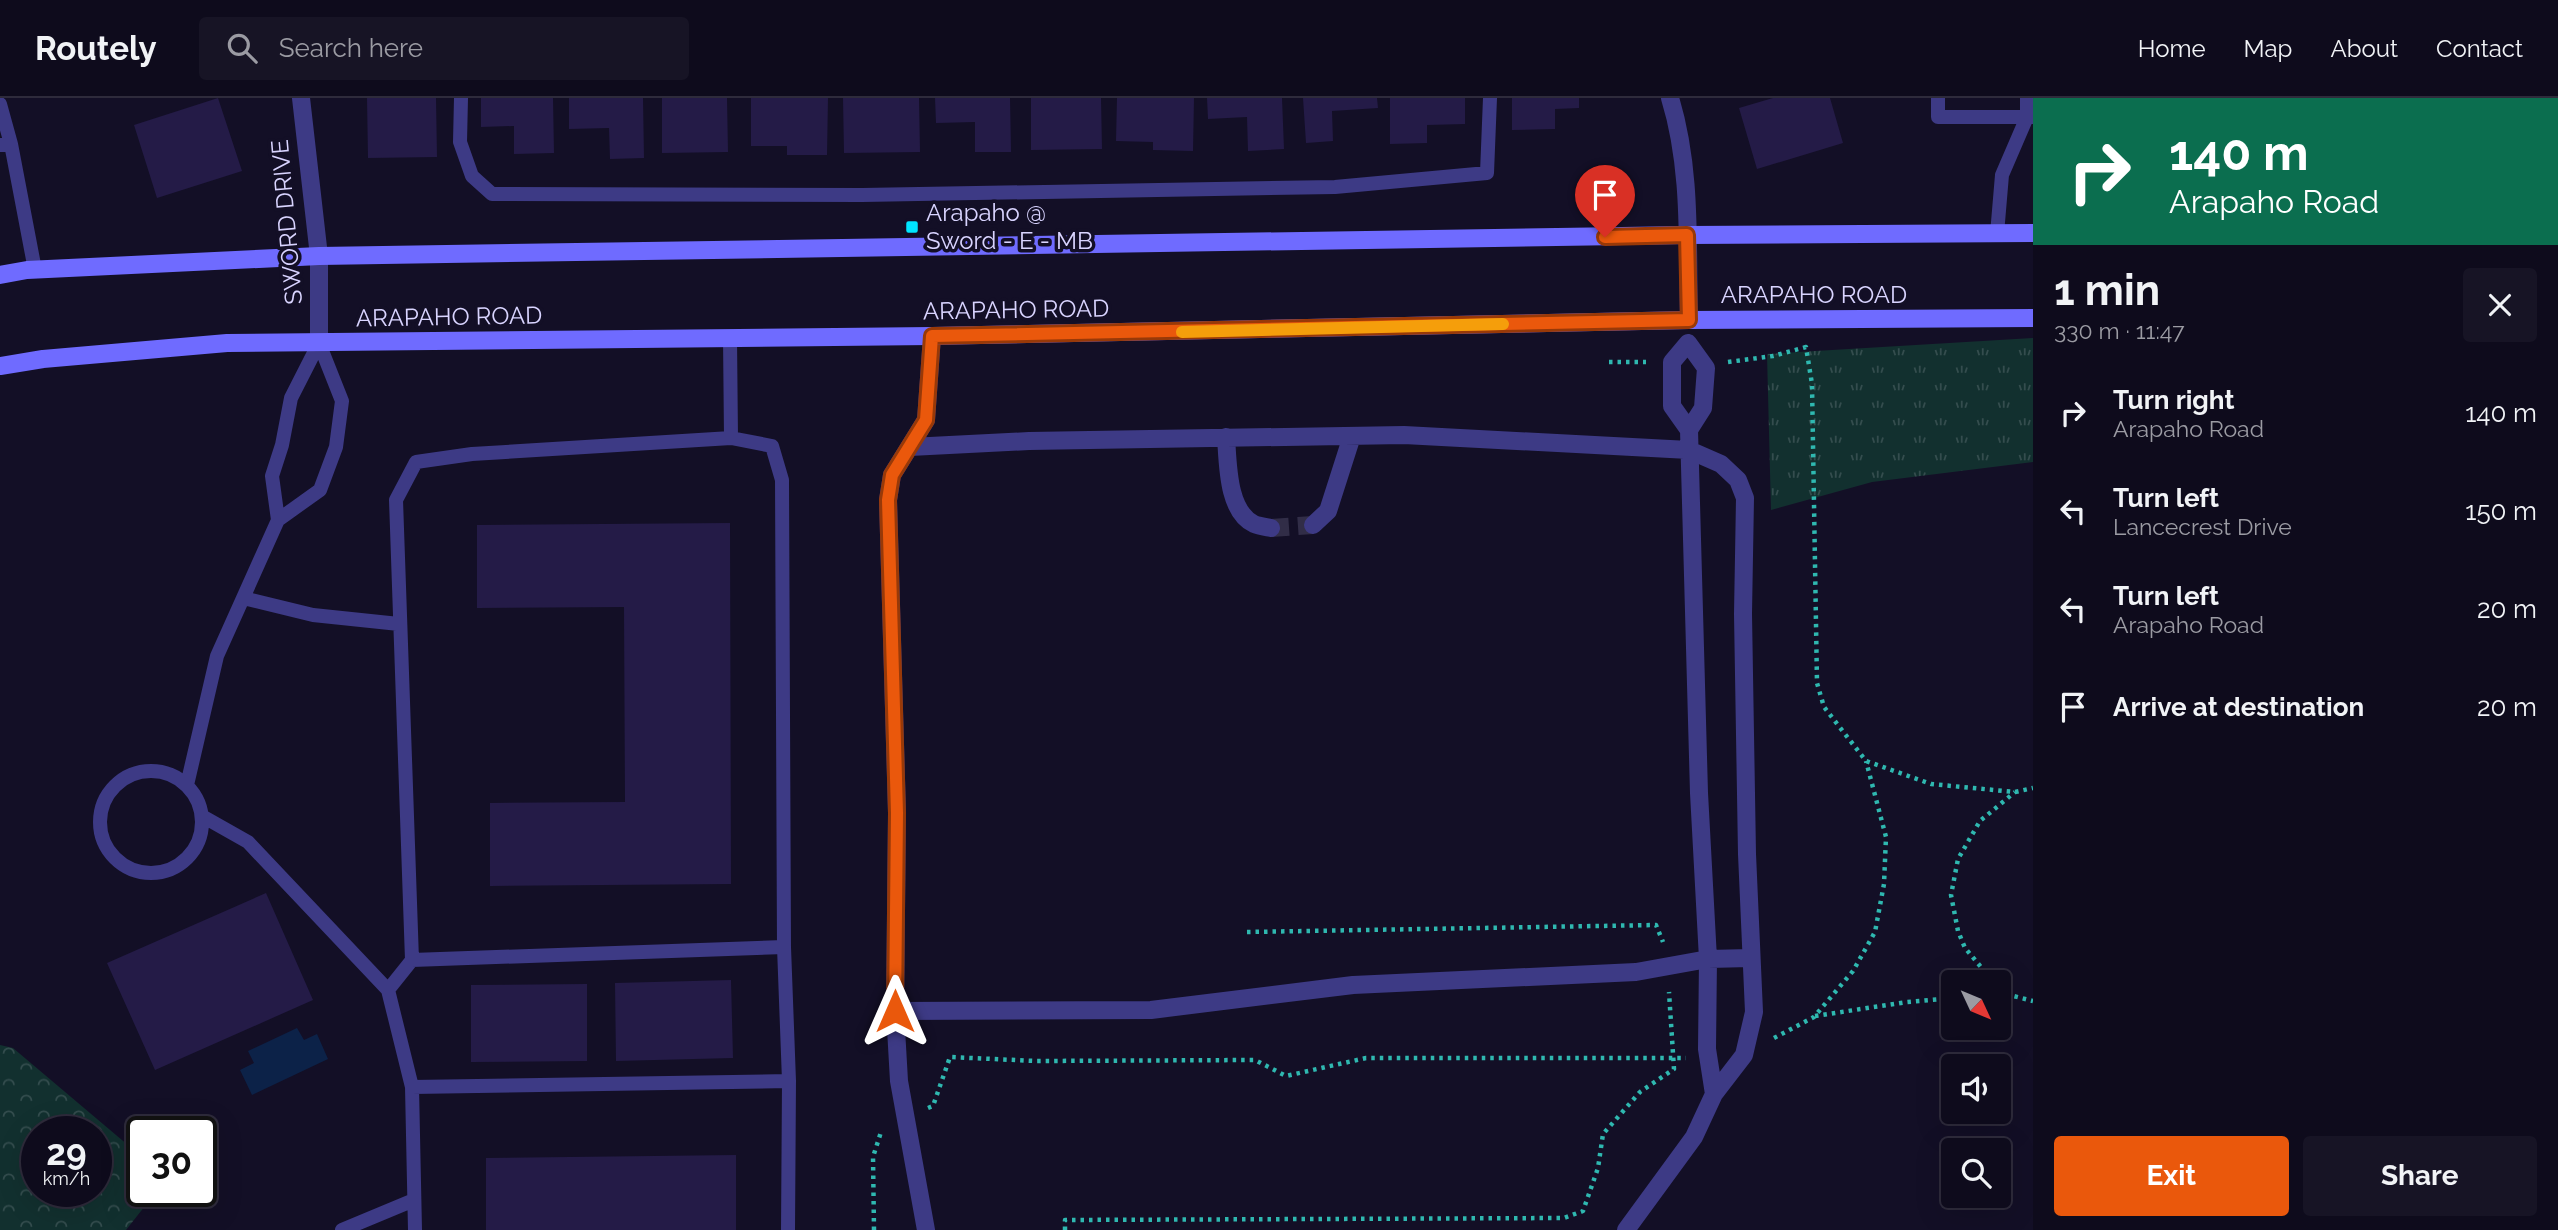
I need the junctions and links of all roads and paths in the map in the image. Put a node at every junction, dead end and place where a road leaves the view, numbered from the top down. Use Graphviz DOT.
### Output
graph roads {
  1 [pos="301,98"];
  2 [pos="461,98"];
  3 [pos="1490,98"];
  4 [pos="1671,98"];
  5 [pos="1938,98"];
  6 [pos="2027,98"];
  7 [pos="0,104"];
  8 [pos="2030,117"];
  9 [pos="5,144"];
  10 [pos="2033,233"];
  11 [pos="1997,234"];
  12 [pos="1687,235"];
  13 [pos="319,256"];
  14 [pos="36,270"];
  15 [pos="0,275"];
  16 [pos="2033,318"];
  17 [pos="1689,320"];
  18 [pos="932,336"];
  19 [pos="730,338"];
  20 [pos="319,343"];
  21 [pos="1688,343"];
  22 [pos="1609,362"];
  23 [pos="1672,362"];
  24 [pos="1702,362"];
  25 [pos="0,366"];
  26 [pos="1689,430"];
  27 [pos="1352,436"];
  28 [pos="1226,437"];
  29 [pos="732,438"];
  30 [pos="911,447"];
  31 [pos="1689,450"];
  32 [pos="278,520"];
  33 [pos="1312,526"];
  34 [pos="1271,528"];
  35 [pos="243,598"];
  36 [pos="399,624"];
  37 [pos="1866,761"];
  38 [pos="187,785"];
  39 [pos="2033,788"];
  40 [pos="2015,792"];
  41 [pos="202,816"];
  42 [pos="1247,932"];
  43 [pos="784,947"];
  44 [pos="1750,958"];
  45 [pos="412,960"];
  46 [pos="1709,960"];
  47 [pos="1667,967"];
  48 [pos="1982,970"];
  49 [pos="388,990"];
  50 [pos="2011,995"];
  51 [pos="1941,999"];
  52 [pos="2033,1001"];
  53 [pos="895,1011"];
  54 [pos="1814,1017"];
  55 [pos="1746,1049"];
  56 [pos="1673,1058"];
  57 [pos="1709,1058"];
  58 [pos="789,1080"];
  59 [pos="412,1087"];
  60 [pos="1714,1094"];
  61 [pos="905,1118"];
  62 [pos="414,1200"];
  63 [pos="342,1230"];
  64 [pos="415,1230"];
  65 [pos="788,1230"];
  66 [pos="874,1230"];
  67 [pos="926,1230"];
  68 [pos="1065,1230"];
  69 [pos="1626,1230"];
  1 -- 13 [label="street, SWORD DRIVE"];
  2 -- 3 [label="lane"];
  4 -- 12 [label="street"];
  5 -- 8 [label="lane"];
  6 -- 8 [label="lane"];
  7 -- 9 [label="lane"];
  8 -- 11 [label="lane"];
  9 -- 14 [label="lane"];
  10 -- 11 [label="main road"];
  11 -- 12 [label="main road"];
  12 -- 13 [label="main road"];
  12 -- 17 [label="street"];
  13 -- 14 [label="main road"];
  13 -- 20 [label="street, SWORD DRIVE"];
  14 -- 15 [label="main road"];
  16 -- 17 [label="main road, ARAPAHO ROAD"];
  17 -- 18 [label="main road, ARAPAHO ROAD"];
  17 -- 21 [label="lane"];
  18 -- 19 [label="main road, ARAPAHO ROAD"];
  18 -- 30 [label="street"];
  19 -- 20 [label="main road, ARAPAHO ROAD"];
  19 -- 29 [label="lane"];
  20 -- 25 [label="main road, ARAPAHO ROAD"];
  20 -- 32 [label="lane"];
  20 -- 32 [label="lane"];
  21 -- 23 [label="street"];
  21 -- 24 [label="street"];
  22 -- 23 [label="path"];
  23 -- 26 [label="street"];
  24 -- 26 [label="street"];
  24 -- 37 [label="path"];
  26 -- 31 [label="street"];
  27 -- 28 [label="street"];
  27 -- 31 [label="street"];
  27 -- 33 [label="street"];
  28 -- 30 [label="street"];
  28 -- 34 [label="street"];
  29 -- 36 [label="lane"];
  29 -- 43 [label="lane"];
  30 -- 53 [label="street"];
  31 -- 44 [label="street"];
  31 -- 46 [label="street"];
  32 -- 35 [label="lane"];
  35 -- 36 [label="lane"];
  35 -- 38 [label="lane"];
  36 -- 45 [label="lane"];
  37 -- 40 [label="path"];
  37 -- 54 [label="path"];
  38 -- 41 [label="lane"];
  38 -- 41 [label="lane"];
  39 -- 40 [label="path"];
  40 -- 48 [label="path"];
  41 -- 49 [label="lane"];
  42 -- 47 [label="path"];
  43 -- 45 [label="lane"];
  43 -- 58 [label="lane"];
  44 -- 46 [label="street"];
  44 -- 55 [label="street"];
  45 -- 49 [label="lane"];
  46 -- 47 [label="street"];
  46 -- 57 [label="street"];
  47 -- 53 [label="street"];
  47 -- 56 [label="path"];
  49 -- 59 [label="lane"];
  50 -- 52 [label="path"];
  51 -- 54 [label="path"];
  53 -- 61 [label="street"];
  54 -- 55 [label="path"];
  55 -- 60 [label="street"];
  56 -- 57 [label="path"];
  56 -- 61 [label="path"];
  56 -- 68 [label="path"];
  57 -- 60 [label="street"];
  58 -- 59 [label="lane"];
  58 -- 65 [label="lane"];
  59 -- 62 [label="lane"];
  60 -- 69 [label="street"];
  61 -- 66 [label="path"];
  61 -- 67 [label="street"];
  62 -- 63 [label="lane"];
  62 -- 64 [label="lane"];
}
